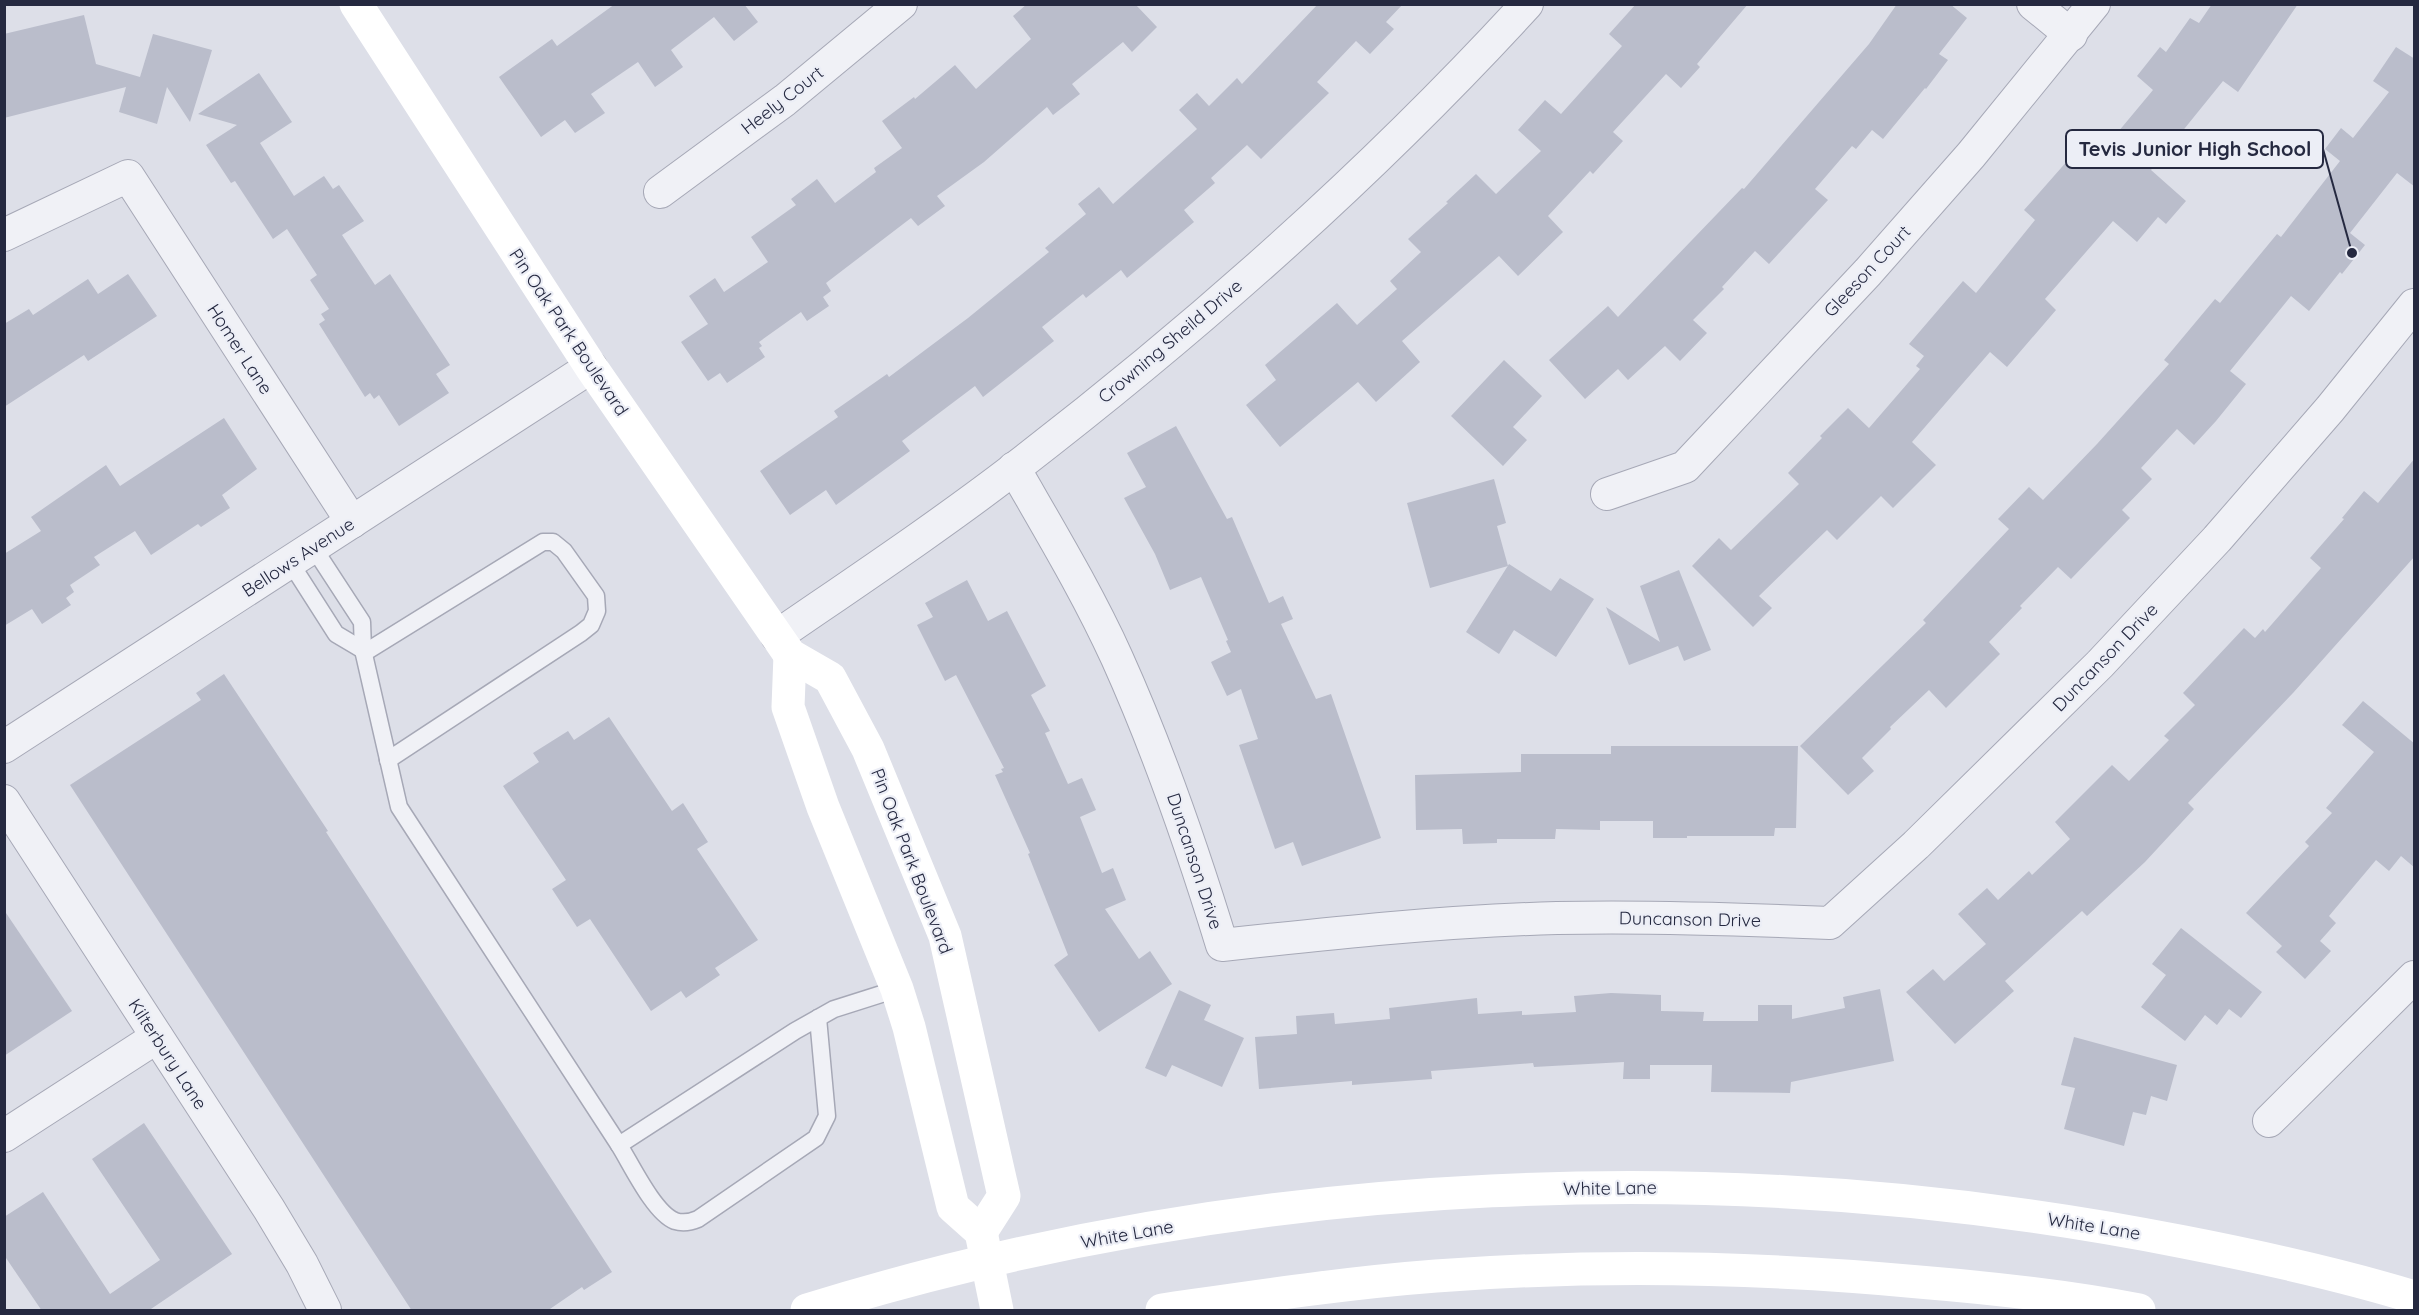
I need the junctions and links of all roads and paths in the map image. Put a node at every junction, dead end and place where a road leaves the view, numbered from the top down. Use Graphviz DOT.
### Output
graph roads {
  1 [pos="356,4"];
  2 [pos="901,4"];
  3 [pos="2033,4"];
  4 [pos="2094,4"];
  5 [pos="1519,7"];
  6 [pos="2071,35"];
  7 [pos="660,192"];
  8 [pos="4,235"];
  9 [pos="2415,305"];
  10 [pos="591,367"];
  11 [pos="1014,468"];
  12 [pos="1607,494"];
  13 [pos="352,522"];
  14 [pos="302,554"];
  15 [pos="784,646"];
  16 [pos="363,651"];
  17 [pos="4,747"];
  18 [pos="388,760"];
  19 [pos="4,801"];
  20 [pos="2415,976"];
  21 [pos="897,989"];
  22 [pos="818,1018"];
  23 [pos="157,1037"];
  24 [pos="2269,1121"];
  25 [pos="4,1136"];
  26 [pos="619,1145"];
  27 [pos="984,1247"];
  28 [pos="2415,1297"];
  29 [pos="325,1311"];
  30 [pos="807,1311"];
  31 [pos="997,1311"];
  32 [pos="1162,1311"];
  33 [pos="2139,1311"];
  1 -- 10 [label="main road, Pin Oak Park Boulevard"];
  2 -- 7 [label="street, Heely Court"];
  3 -- 6 [label="street"];
  4 -- 6 [label="street, Gleeson Court"];
  5 -- 11 [label="street, Crowning Sheild Drive"];
  6 -- 12 [label="street, Gleeson Court"];
  8 -- 13 [label="street, Homer Lane"];
  9 -- 11 [label="street, Duncanson Drive"];
  10 -- 13 [label="street, Bellows Avenue"];
  10 -- 15 [label="main road, Pin Oak Park Boulevard"];
  11 -- 15 [label="street, Crowning Sheild Drive"];
  13 -- 14 [label="street, Bellows Avenue"];
  14 -- 16 [label="lane"];
  14 -- 16 [label="lane"];
  14 -- 17 [label="street, Bellows Avenue"];
  15 -- 21 [label="main road"];
  15 -- 27 [label="main road, Pin Oak Park Boulevard"];
  16 -- 18 [label="lane"];
  16 -- 18 [label="lane"];
  18 -- 26 [label="lane"];
  19 -- 23 [label="street, Kilterbury Lane"];
  20 -- 24 [label="street"];
  21 -- 22 [label="lane"];
  21 -- 27 [label="main road"];
  22 -- 26 [label="lane"];
  22 -- 26 [label="lane"];
  23 -- 25 [label="street"];
  23 -- 29 [label="street, Kilterbury Lane"];
  27 -- 28 [label="main road, White Lane"];
  27 -- 30 [label="main road, White Lane"];
  27 -- 31 [label="main road"];
  32 -- 33 [label="main road"];
}
